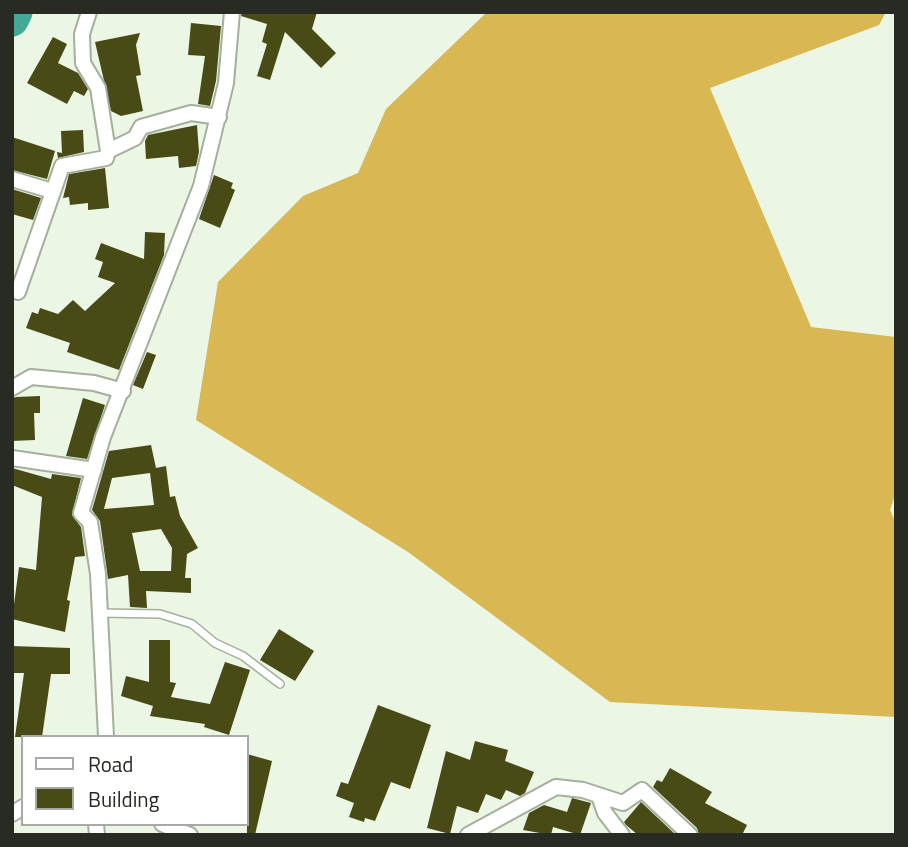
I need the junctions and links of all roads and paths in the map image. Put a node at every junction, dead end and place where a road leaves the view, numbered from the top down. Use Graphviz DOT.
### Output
graph roads {
  1 [pos="89,12"];
  2 [pos="232,12"];
  3 [pos="219,117"];
  4 [pos="108,151"];
  5 [pos="12,180"];
  6 [pos="52,191"];
  7 [pos="18,292"];
  8 [pos="12,388"];
  9 [pos="123,391"];
  10 [pos="12,458"];
  11 [pos="94,470"];
  12 [pos="100,613"];
  13 [pos="281,684"];
  14 [pos="106,735"];
  15 [pos="599,796"];
  16 [pos="167,826"];
  17 [pos="190,835"];
  18 [pos="468,835"];
  19 [pos="622,835"];
  20 [pos="690,835"];
  1 -- 4 [label="street"];
  2 -- 3 [label="street"];
  3 -- 4 [label="street"];
  3 -- 9 [label="street"];
  4 -- 6 [label="street"];
  5 -- 6 [label="street"];
  6 -- 7 [label="street"];
  8 -- 9 [label="street"];
  9 -- 11 [label="street"];
  10 -- 11 [label="street"];
  11 -- 12 [label="street"];
  12 -- 13 [label="lane"];
  12 -- 14 [label="street"];
  15 -- 18 [label="street"];
  15 -- 19 [label="street"];
  15 -- 20 [label="street"];
  16 -- 17 [label="street"];
}
